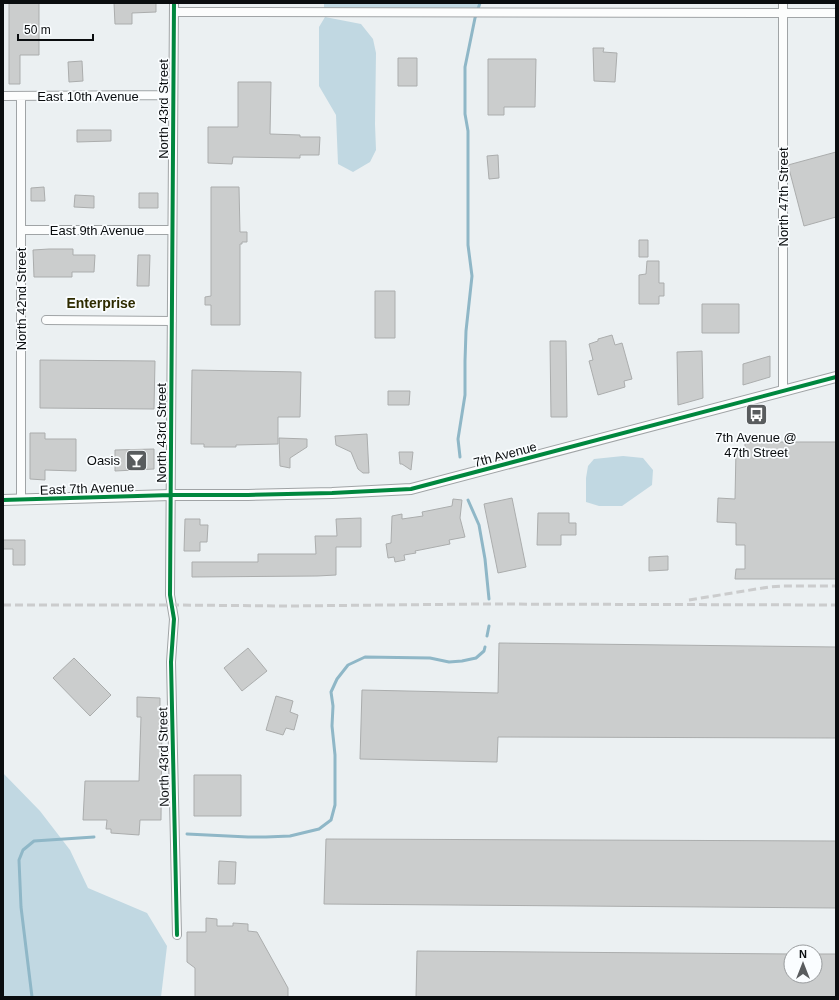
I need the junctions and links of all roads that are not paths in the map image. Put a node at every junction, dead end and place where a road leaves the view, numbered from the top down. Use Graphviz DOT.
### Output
graph roads {
  1 [pos="174,3"];
  2 [pos="783,3"];
  3 [pos="174,12"];
  4 [pos="783,13"];
  5 [pos="836,13"];
  6 [pos="173,95"];
  7 [pos="3,96"];
  8 [pos="21,97"];
  9 [pos="21,230"];
  10 [pos="172,230"];
  11 [pos="46,320"];
  12 [pos="172,321"];
  13 [pos="836,377"];
  14 [pos="783,391"];
  15 [pos="171,495"];
  16 [pos="3,500"];
  17 [pos="21,500"];
  18 [pos="177,934"];
  1 -- 3 [label="street, North 43rd Street"];
  2 -- 4 [label="street, North 47th Street"];
  3 -- 4 [label="street"];
  3 -- 6 [label="street, North 43rd Street"];
  4 -- 5 [label="street"];
  4 -- 14 [label="street, North 47th Street"];
  6 -- 8 [label="street, East 10th Avenue"];
  6 -- 10 [label="street, North 43rd Street"];
  7 -- 8 [label="street, East 10th Avenue"];
  8 -- 9 [label="street, North 42nd Street"];
  9 -- 10 [label="street, East 9th Avenue"];
  9 -- 17 [label="street, North 42nd Street"];
  10 -- 12 [label="street, North 43rd Street"];
  11 -- 12 [label="street"];
  12 -- 15 [label="street, North 43rd Street"];
  13 -- 14 [label="street, 7th Avenue"];
  14 -- 15 [label="street, 7th Avenue"];
  15 -- 17 [label="street, East 7th Avenue"];
  15 -- 18 [label="street, North 43rd Street"];
  16 -- 17 [label="street, East 7th Avenue"];
}
